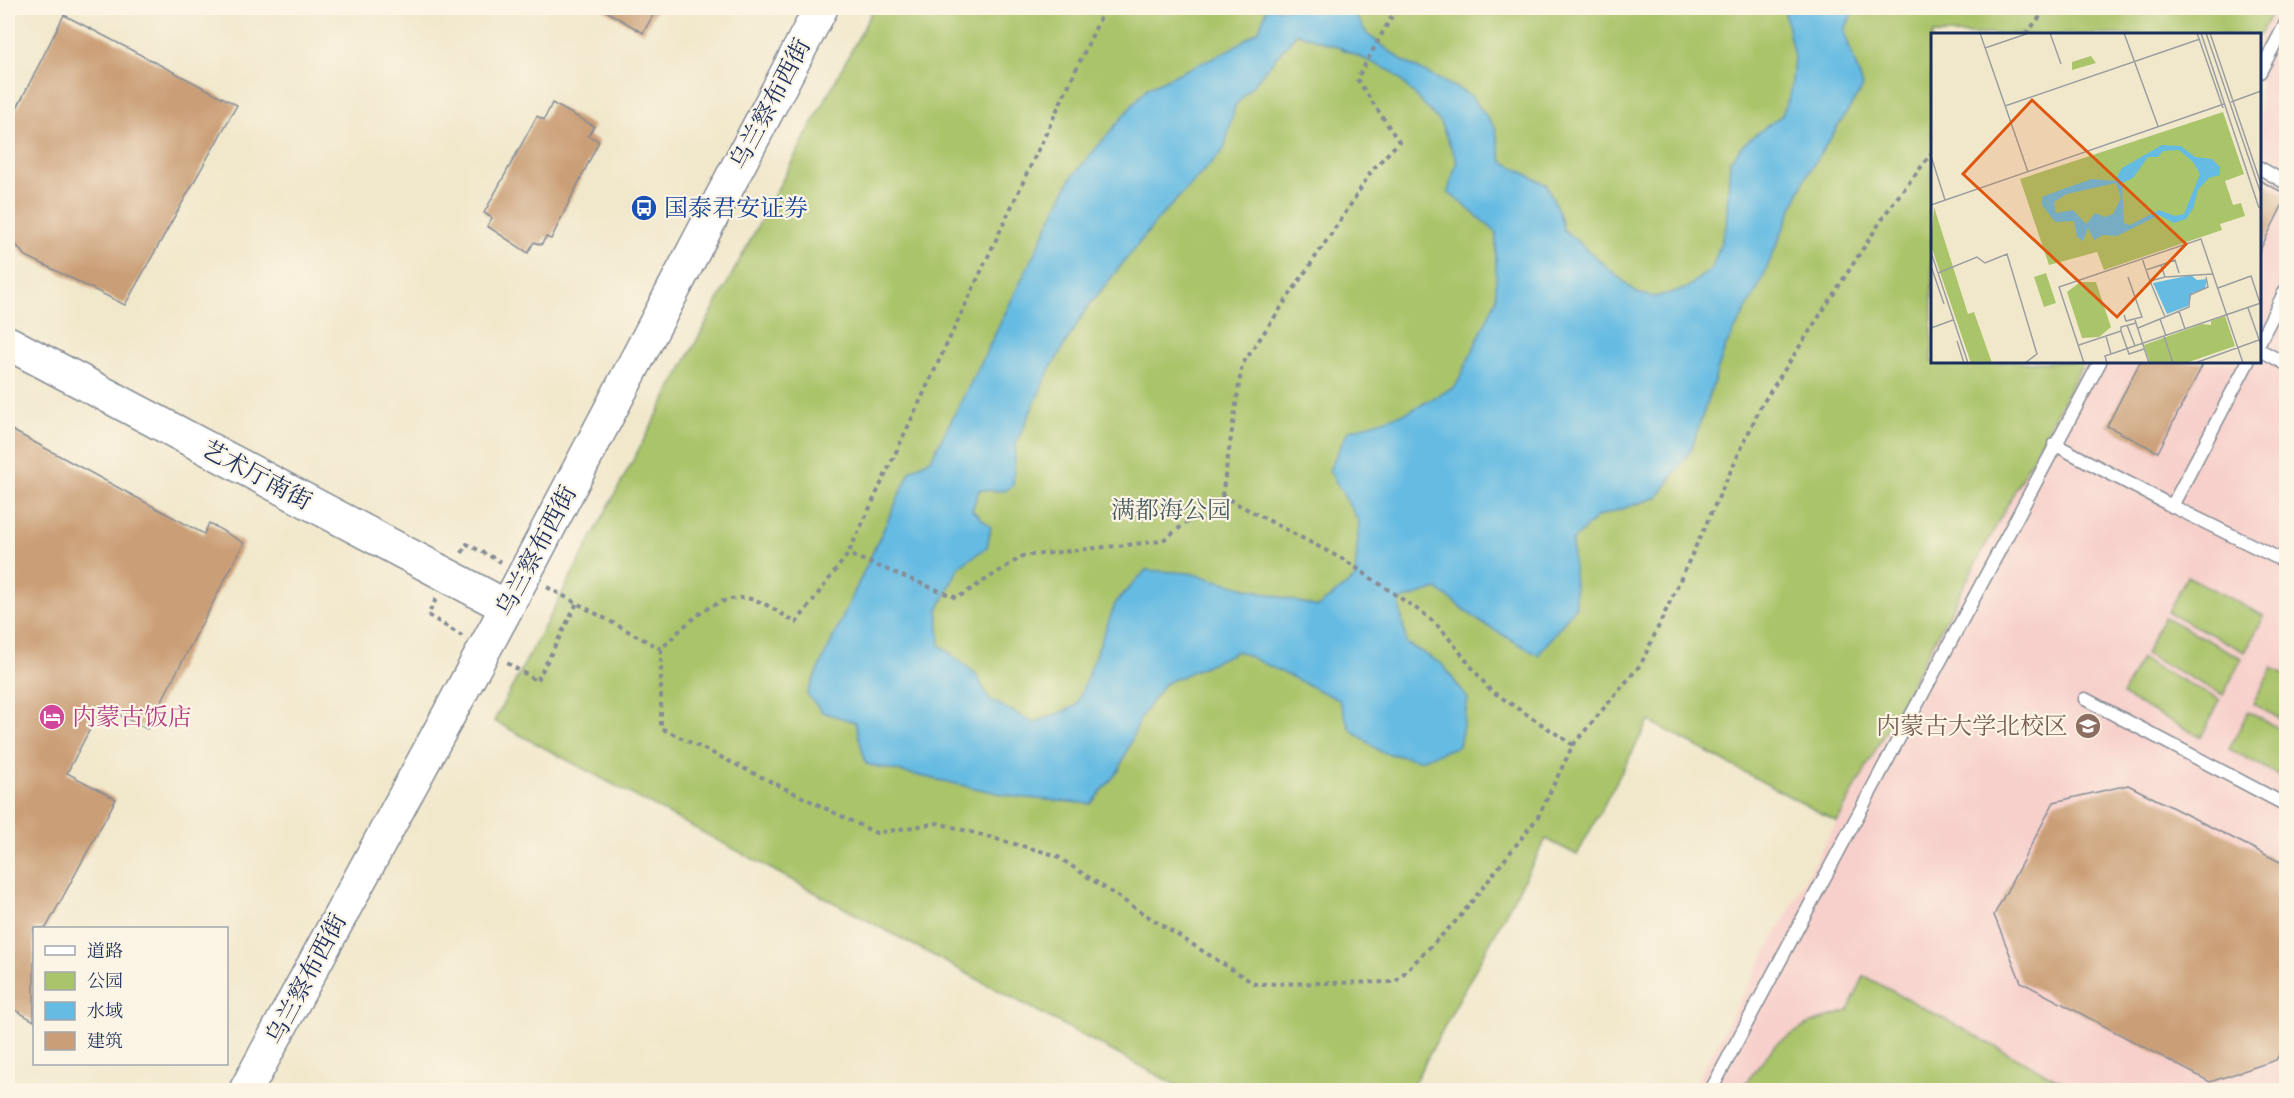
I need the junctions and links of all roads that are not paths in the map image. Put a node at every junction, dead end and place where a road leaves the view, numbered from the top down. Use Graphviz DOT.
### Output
graph roads {
  1 [pos="821,8"];
  2 [pos="2286,24"];
  3 [pos="2261,68"];
  4 [pos="2261,169"];
  5 [pos="2286,183"];
  6 [pos="2286,289"];
  7 [pos="2261,336"];
  8 [pos="8,343"];
  9 [pos="2261,351"];
  10 [pos="2099,363"];
  11 [pos="2247,363"];
  12 [pos="2286,364"];
  13 [pos="2054,444"];
  14 [pos="2172,506"];
  15 [pos="2286,562"];
  16 [pos="507,607"];
  17 [pos="2085,699"];
  18 [pos="2286,805"];
  19 [pos="246,1090"];
  20 [pos="1711,1090"];
  1 -- 16 [label="street, 乌兰察布西街"];
  2 -- 3 [label="lane"];
  4 -- 5 [label="lane"];
  6 -- 7 [label="lane"];
  8 -- 16 [label="street, 艺术厅南街"];
  9 -- 12 [label="lane"];
  10 -- 13 [label="lane"];
  11 -- 14 [label="lane"];
  13 -- 14 [label="lane"];
  13 -- 20 [label="lane"];
  14 -- 15 [label="lane"];
  16 -- 19 [label="street, 乌兰察布西街"];
  17 -- 18 [label="lane"];
}
